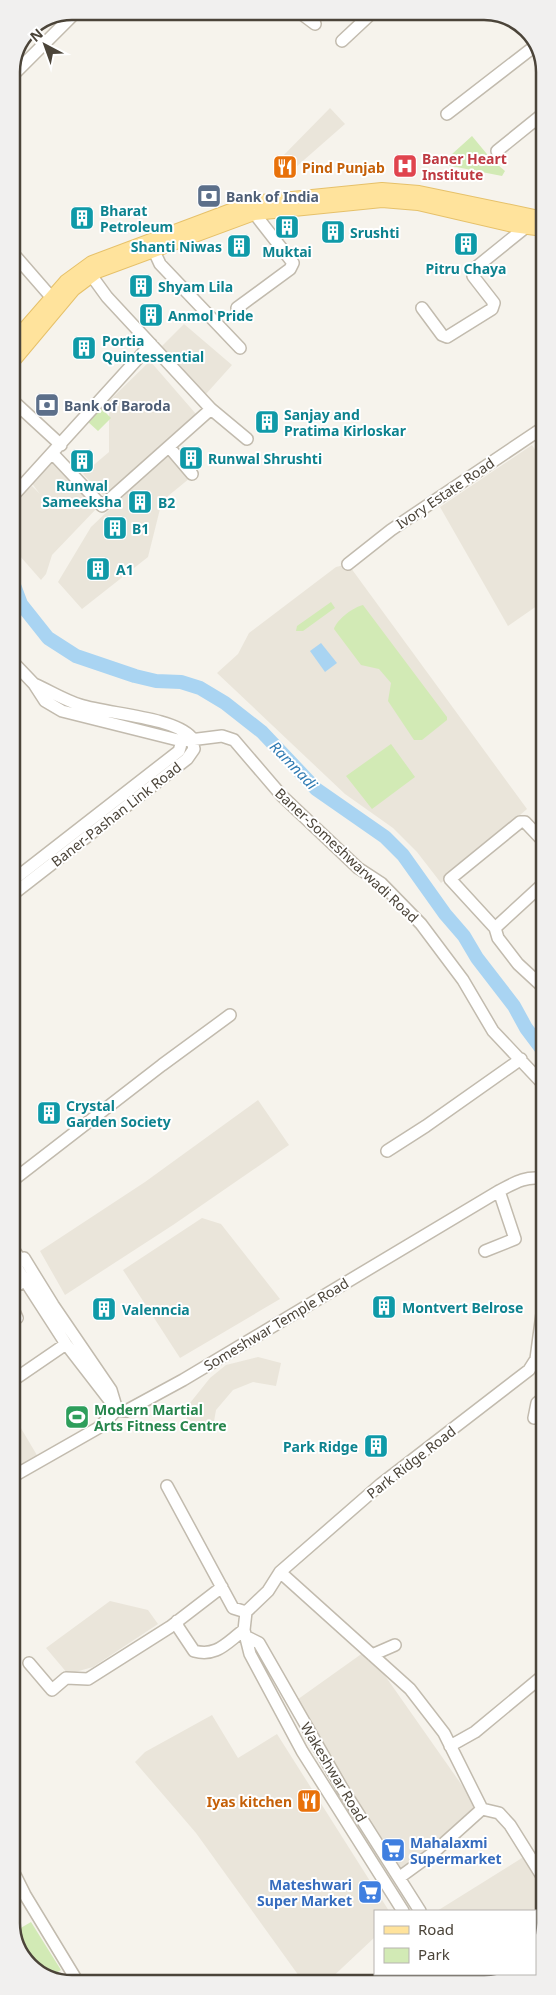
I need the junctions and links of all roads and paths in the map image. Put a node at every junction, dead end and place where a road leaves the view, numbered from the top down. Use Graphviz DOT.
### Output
graph roads {
  1 [pos="310,20"];
  2 [pos="364,20"];
  3 [pos="67,21"];
  4 [pos="315,24"];
  5 [pos="342,41"];
  6 [pos="531,50"];
  7 [pos="20,67"];
  8 [pos="448,114"];
  9 [pos="536,119"];
  10 [pos="497,151"];
  11 [pos="258,209"];
  12 [pos="536,217"];
  13 [pos="526,227"];
  14 [pos="536,228"];
  15 [pos="154,251"];
  16 [pos="134,252"];
  17 [pos="20,261"];
  18 [pos="91,275"];
  19 [pos="52,298"];
  20 [pos="237,308"];
  21 [pos="422,308"];
  22 [pos="20,335"];
  23 [pos="151,344"];
  24 [pos="240,348"];
  25 [pos="20,353"];
  26 [pos="20,408"];
  27 [pos="211,410"];
  28 [pos="536,432"];
  29 [pos="247,439"];
  30 [pos="169,447"];
  31 [pos="57,449"];
  32 [pos="192,474"];
  33 [pos="20,488"];
  34 [pos="348,564"];
  35 [pos="20,669"];
  36 [pos="188,741"];
  37 [pos="536,834"];
  38 [pos="20,875"];
  39 [pos="20,889"];
  40 [pos="536,890"];
  41 [pos="495,928"];
  42 [pos="536,981"];
  43 [pos="230,1015"];
  44 [pos="521,1059"];
  45 [pos="536,1076"];
  46 [pos="387,1150"];
  47 [pos="20,1175"];
  48 [pos="536,1177"];
  49 [pos="499,1191"];
  50 [pos="485,1251"];
  51 [pos="20,1259"];
  52 [pos="30,1277"];
  53 [pos="20,1284"];
  54 [pos="66,1344"];
  55 [pos="536,1366"];
  56 [pos="20,1376"];
  57 [pos="536,1408"];
  58 [pos="117,1410"];
  59 [pos="534,1418"];
  60 [pos="20,1472"];
  61 [pos="168,1486"];
  62 [pos="280,1572"];
  63 [pos="222,1587"];
  64 [pos="246,1612"];
  65 [pos="177,1621"];
  66 [pos="245,1633"];
  67 [pos="395,1645"];
  68 [pos="372,1655"];
  69 [pos="29,1663"];
  70 [pos="536,1681"];
  71 [pos="308,1729"];
  72 [pos="294,1737"];
  73 [pos="450,1746"];
  74 [pos="482,1809"];
  75 [pos="536,1867"];
  76 [pos="400,1877"];
  77 [pos="20,1885"];
  78 [pos="402,1910"];
  79 [pos="419,1910"];
  80 [pos="74,1975"];
  1 -- 4 [label="street"];
  2 -- 5 [label="street"];
  3 -- 7 [label="street"];
  6 -- 8 [label="street"];
  9 -- 10 [label="street"];
  11 -- 12 [label="main road"];
  11 -- 13 [label="main road"];
  11 -- 15 [label="main road"];
  11 -- 16 [label="main road"];
  11 -- 20 [label="street"];
  13 -- 14 [label="main road"];
  13 -- 21 [label="street"];
  15 -- 16 [label="main road"];
  15 -- 24 [label="street"];
  16 -- 18 [label="main road"];
  16 -- 19 [label="main road"];
  17 -- 19 [label="street"];
  18 -- 23 [label="street"];
  18 -- 25 [label="main road"];
  19 -- 22 [label="main road"];
  23 -- 27 [label="street"];
  23 -- 31 [label="street"];
  26 -- 31 [label="street"];
  27 -- 29 [label="street"];
  27 -- 30 [label="street"];
  28 -- 34 [label="street, Ivory Estate Road"];
  30 -- 31 [label="street"];
  30 -- 32 [label="street"];
  31 -- 33 [label="street"];
  35 -- 36 [label="street, Baner-Pashan Link Road"];
  36 -- 38 [label="street, Baner-Pashan Link Road"];
  36 -- 39 [label="street, Baner-Pashan Link Road"];
  36 -- 44 [label="street, Baner-Someshwarwadi Road"];
  37 -- 41 [label="street"];
  40 -- 41 [label="street"];
  41 -- 42 [label="street"];
  43 -- 47 [label="street"];
  44 -- 45 [label="street, Baner-Someshwarwadi Road"];
  44 -- 46 [label="street"];
  48 -- 49 [label="street, Someshwar Temple Road"];
  49 -- 50 [label="street"];
  49 -- 58 [label="street, Someshwar Temple Road"];
  51 -- 52 [label="street"];
  52 -- 53 [label="street"];
  52 -- 54 [label="street"];
  52 -- 58 [label="street"];
  54 -- 56 [label="street"];
  54 -- 58 [label="street"];
  55 -- 62 [label="street, Park Ridge Road"];
  57 -- 59 [label="street"];
  58 -- 60 [label="street, Someshwar Temple Road"];
  61 -- 63 [label="street"];
  62 -- 64 [label="street, Park Ridge Road"];
  62 -- 68 [label="street"];
  63 -- 64 [label="street"];
  63 -- 65 [label="street"];
  64 -- 66 [label="street, Wakeshwar Road"];
  65 -- 66 [label="street"];
  65 -- 69 [label="street"];
  66 -- 71 [label="street, Wakeshwar Road"];
  66 -- 72 [label="street, Wakeshwar Road"];
  67 -- 68 [label="street"];
  68 -- 73 [label="street"];
  70 -- 73 [label="street"];
  71 -- 72 [label="street"];
  71 -- 76 [label="street, Wakeshwar Road"];
  72 -- 78 [label="street, Wakeshwar Road"];
  73 -- 74 [label="street"];
  74 -- 75 [label="street"];
  74 -- 76 [label="street"];
  76 -- 79 [label="street, Wakeshwar Road"];
  77 -- 80 [label="street"];
}
